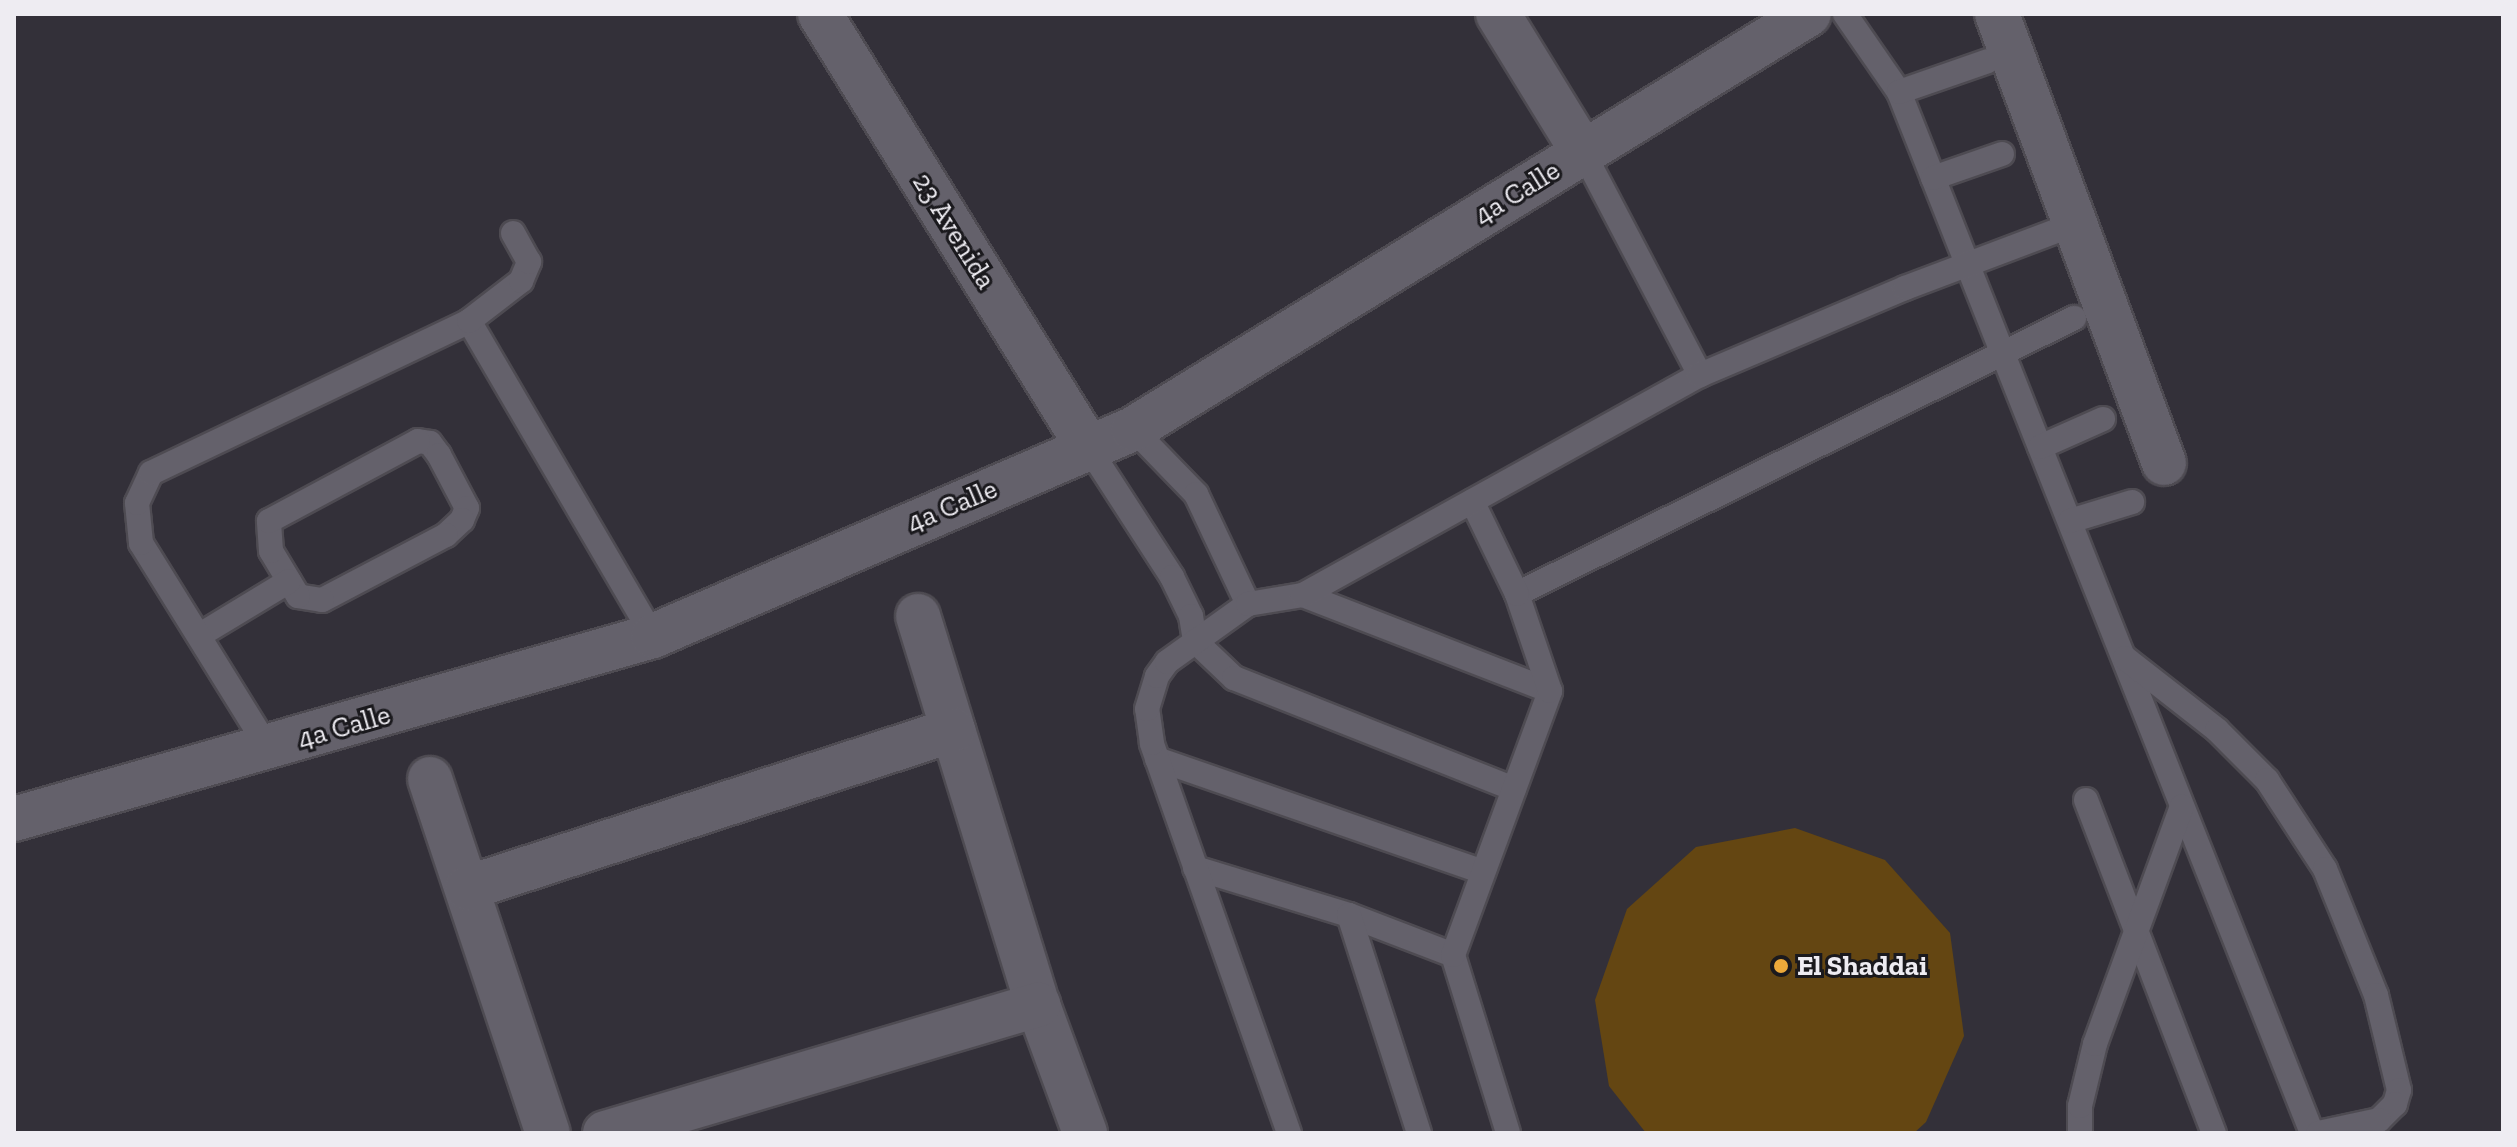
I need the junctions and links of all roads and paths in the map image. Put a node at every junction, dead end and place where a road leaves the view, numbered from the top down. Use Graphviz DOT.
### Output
graph roads {
  1 [pos="820,14"];
  2 [pos="1498,14"];
  3 [pos="1809,14"];
  4 [pos="1845,14"];
  5 [pos="1997,14"];
  6 [pos="1988,61"];
  7 [pos="1899,92"];
  8 [pos="1583,152"];
  9 [pos="2002,154"];
  10 [pos="1933,178"];
  11 [pos="2053,232"];
  12 [pos="513,233"];
  13 [pos="1967,264"];
  14 [pos="2074,318"];
  15 [pos="469,321"];
  16 [pos="2002,351"];
  17 [pos="1700,375"];
  18 [pos="2103,419"];
  19 [pos="1133,429"];
  20 [pos="1088,447"];
  21 [pos="2040,447"];
  22 [pos="2164,463"];
  23 [pos="1472,501"];
  24 [pos="2132,502"];
  25 [pos="2070,521"];
  26 [pos="289,581"];
  27 [pos="1517,594"];
  28 [pos="1303,595"];
  29 [pos="1248,604"];
  30 [pos="918,616"];
  31 [pos="200,635"];
  32 [pos="653,636"];
  33 [pos="1195,641"];
  34 [pos="2123,657"];
  35 [pos="1550,691"];
  36 [pos="953,730"];
  37 [pos="268,748"];
  38 [pos="1157,759"];
  39 [pos="430,779"];
  40 [pos="1514,789"];
  41 [pos="2086,800"];
  42 [pos="2182,806"];
  43 [pos="14,819"];
  44 [pos="1195,868"];
  45 [pos="1483,872"];
  46 [pos="467,888"];
  47 [pos="1349,915"];
  48 [pos="2137,935"];
  49 [pos="1453,955"];
  50 [pos="1038,1005"];
  51 [pos="548,1133"];
  52 [pos="605,1133"];
  53 [pos="1085,1133"];
  54 [pos="1289,1133"];
  55 [pos="1419,1133"];
  56 [pos="1508,1133"];
  57 [pos="2080,1133"];
  58 [pos="2214,1133"];
  59 [pos="2315,1133"];
  1 -- 20 [label="street, 23 Avenida"];
  2 -- 8 [label="street"];
  3 -- 8 [label="street, 4a Calle"];
  4 -- 7 [label="lane"];
  5 -- 22 [label="street"];
  6 -- 7 [label="lane"];
  7 -- 10 [label="lane"];
  8 -- 17 [label="lane"];
  8 -- 19 [label="street, 4a Calle"];
  9 -- 10 [label="lane"];
  10 -- 13 [label="lane"];
  11 -- 13 [label="lane"];
  12 -- 15 [label="lane"];
  13 -- 16 [label="lane"];
  13 -- 17 [label="lane"];
  14 -- 16 [label="lane"];
  15 -- 31 [label="lane"];
  15 -- 32 [label="lane"];
  16 -- 21 [label="lane"];
  16 -- 27 [label="lane"];
  17 -- 23 [label="lane"];
  18 -- 21 [label="lane"];
  19 -- 20 [label="street, 4a Calle"];
  19 -- 29 [label="lane"];
  20 -- 32 [label="street, 4a Calle"];
  20 -- 33 [label="lane"];
  21 -- 25 [label="lane"];
  23 -- 27 [label="lane"];
  23 -- 28 [label="lane"];
  24 -- 25 [label="lane"];
  25 -- 34 [label="lane"];
  26 -- 26 [label="lane"];
  26 -- 31 [label="lane"];
  27 -- 35 [label="lane"];
  28 -- 29 [label="lane"];
  28 -- 35 [label="lane"];
  29 -- 33 [label="lane"];
  30 -- 36 [label="street"];
  31 -- 37 [label="lane"];
  32 -- 37 [label="street, 4a Calle"];
  33 -- 38 [label="lane"];
  33 -- 40 [label="lane"];
  34 -- 42 [label="lane"];
  34 -- 59 [label="lane"];
  35 -- 40 [label="lane"];
  36 -- 46 [label="street"];
  36 -- 50 [label="street"];
  37 -- 43 [label="street, 4a Calle"];
  38 -- 44 [label="lane"];
  38 -- 45 [label="lane"];
  39 -- 46 [label="street"];
  40 -- 45 [label="lane"];
  41 -- 48 [label="lane"];
  42 -- 48 [label="lane"];
  42 -- 59 [label="lane"];
  44 -- 47 [label="lane"];
  44 -- 54 [label="lane"];
  45 -- 49 [label="lane"];
  46 -- 51 [label="street"];
  47 -- 49 [label="lane"];
  47 -- 55 [label="lane"];
  48 -- 57 [label="lane"];
  48 -- 58 [label="lane"];
  49 -- 56 [label="lane"];
  50 -- 52 [label="street"];
  50 -- 53 [label="street"];
}
